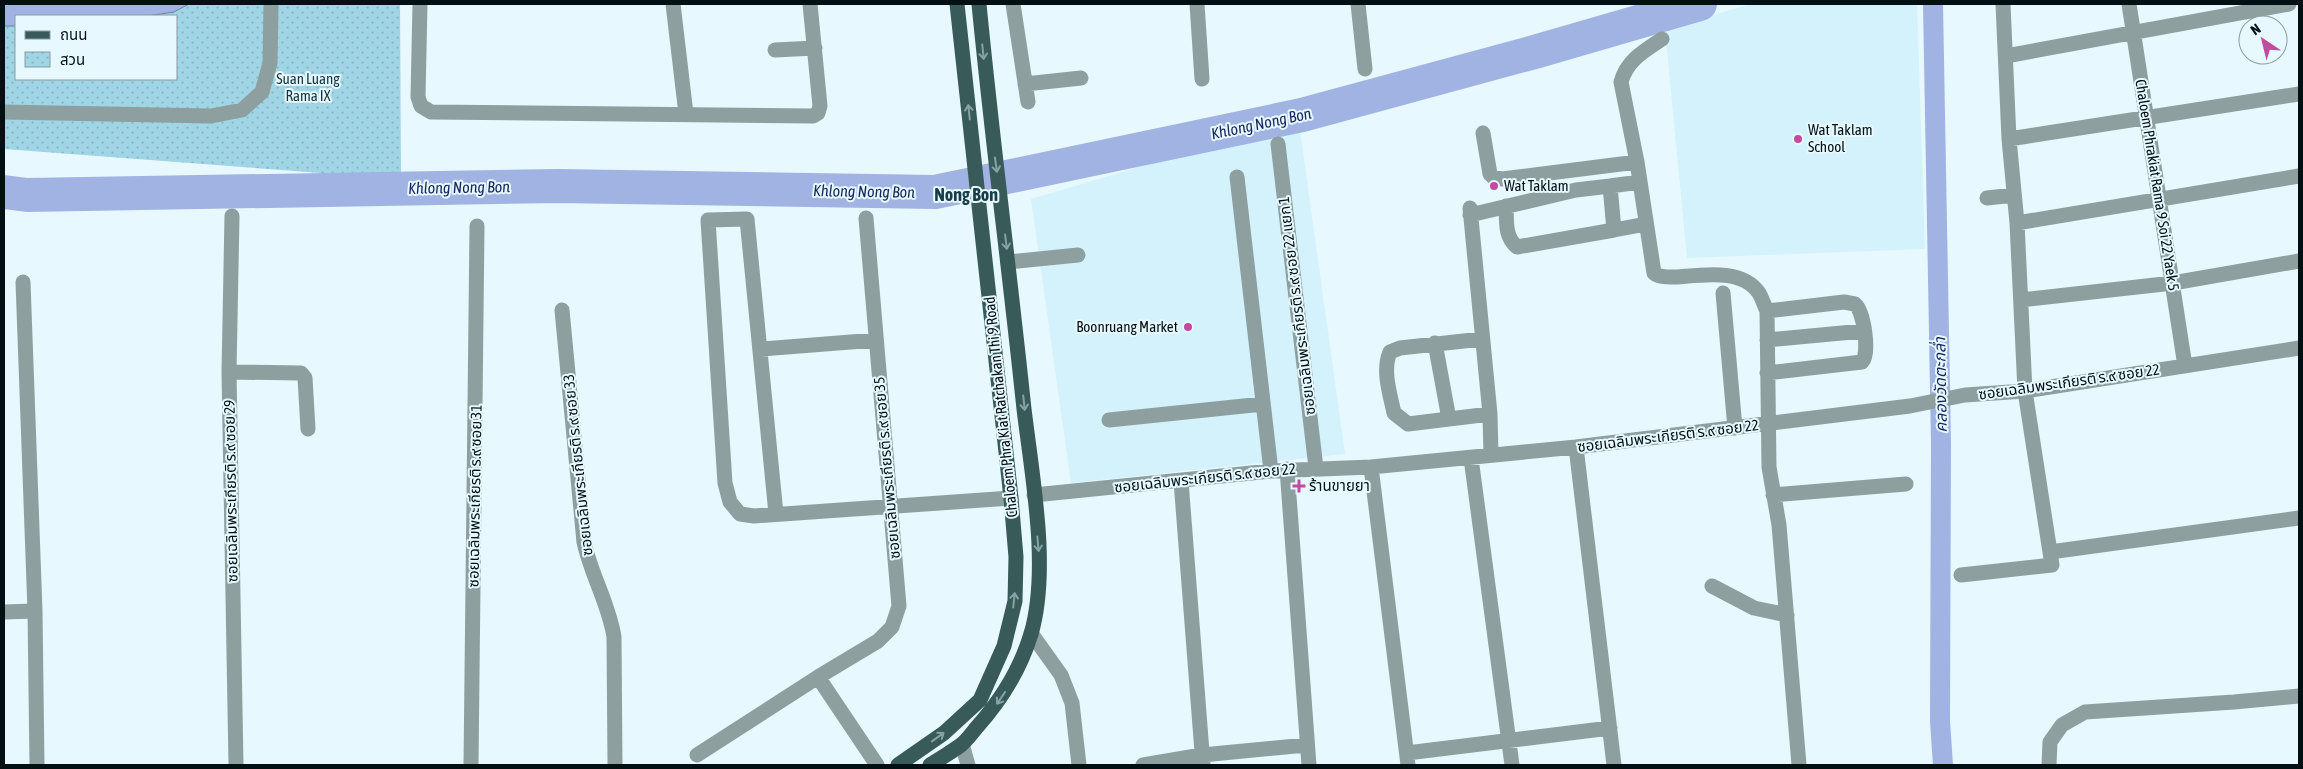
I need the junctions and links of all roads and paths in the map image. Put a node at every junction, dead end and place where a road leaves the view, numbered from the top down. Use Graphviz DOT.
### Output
graph roads {
  1 [pos="271,4"];
  2 [pos="420,4"];
  3 [pos="673,4"];
  4 [pos="810,4"];
  5 [pos="957,4"];
  6 [pos="980,4"];
  7 [pos="1012,4"];
  8 [pos="1197,4"];
  9 [pos="1358,4"];
  10 [pos="2003,4"];
  11 [pos="2129,4"];
  12 [pos="2288,4"];
  13 [pos="2135,33"];
  14 [pos="1662,39"];
  15 [pos="815,48"];
  16 [pos="775,50"];
  17 [pos="2006,56"];
  18 [pos="1364,69"];
  19 [pos="1081,78"];
  20 [pos="1202,79"];
  21 [pos="1025,84"];
  22 [pos="2299,94"];
  23 [pos="1028,102"];
  24 [pos="4,112"];
  25 [pos="686,114"];
  26 [pos="2146,119"];
  27 [pos="1483,133"];
  28 [pos="2009,139"];
  29 [pos="1278,144"];
  30 [pos="1637,162"];
  31 [pos="2299,176"];
  32 [pos="1237,177"];
  33 [pos="1640,182"];
  34 [pos="1610,186"];
  35 [pos="2014,195"];
  36 [pos="1986,198"];
  37 [pos="2159,200"];
  38 [pos="1506,206"];
  39 [pos="232,216"];
  40 [pos="866,218"];
  41 [pos="2017,223"];
  42 [pos="1646,224"];
  43 [pos="477,226"];
  44 [pos="1614,230"];
  45 [pos="1078,255"];
  46 [pos="2299,261"];
  47 [pos="1008,262"];
  48 [pos="23,282"];
  49 [pos="2173,283"];
  50 [pos="1723,292"];
  51 [pos="2021,300"];
  52 [pos="562,310"];
  53 [pos="1767,311"];
  54 [pos="1864,331"];
  55 [pos="1482,339"];
  56 [pos="876,340"];
  57 [pos="1767,340"];
  58 [pos="1435,343"];
  59 [pos="2299,348"];
  60 [pos="760,349"];
  61 [pos="2185,366"];
  62 [pos="229,372"];
  63 [pos="1767,373"];
  64 [pos="2025,391"];
  65 [pos="1263,404"];
  66 [pos="1490,414"];
  67 [pos="1449,419"];
  68 [pos="1109,420"];
  69 [pos="1768,424"];
  70 [pos="1734,428"];
  71 [pos="308,429"];
  72 [pos="1576,447"];
  73 [pos="1491,455"];
  74 [pos="1471,458"];
  75 [pos="1371,467"];
  76 [pos="1316,468"];
  77 [pos="1287,469"];
  78 [pos="1271,471"];
  79 [pos="1181,481"];
  80 [pos="1906,484"];
  81 [pos="1034,495"];
  82 [pos="1773,495"];
  83 [pos="1011,498"];
  84 [pos="889,507"];
  85 [pos="776,514"];
  86 [pos="2299,518"];
  87 [pos="2050,552"];
  88 [pos="1961,575"];
  89 [pos="1712,586"];
  90 [pos="36,611"];
  91 [pos="4,612"];
  92 [pos="1786,615"];
  93 [pos="1031,633"];
  94 [pos="818,677"];
  95 [pos="2299,696"];
  96 [pos="1610,728"];
  97 [pos="1510,741"];
  98 [pos="962,744"];
  99 [pos="1306,745"];
  100 [pos="697,756"];
  101 [pos="1407,759"];
  102 [pos="1202,760"];
  103 [pos="36,765"];
  104 [pos="236,765"];
  105 [pos="470,765"];
  106 [pos="615,765"];
  107 [pos="876,765"];
  108 [pos="898,765"];
  109 [pos="930,765"];
  110 [pos="968,765"];
  111 [pos="1079,765"];
  112 [pos="1143,765"];
  113 [pos="1309,765"];
  114 [pos="1512,765"];
  115 [pos="1614,765"];
  116 [pos="1799,765"];
  117 [pos="2049,765"];
  1 -- 24 [label="street"];
  2 -- 25 [label="street"];
  3 -- 25 [label="street"];
  4 -- 15 [label="street"];
  83 -- 5 [label="main road, Chaloem Phra Kiat Ratchakan Thi 9 Road, one-way"];
  6 -- 47 [label="main road, Chaloem Phra Kiat Ratchakan Thi 9 Road, one-way"];
  7 -- 21 [label="street"];
  8 -- 20 [label="street"];
  9 -- 18 [label="street"];
  10 -- 17 [label="street"];
  11 -- 13 [label="street, Chaloem Phrakiat Rama 9 Soi 22 Yaek 5"];
  12 -- 13 [label="street"];
  13 -- 17 [label="street"];
  13 -- 26 [label="street, Chaloem Phrakiat Rama 9 Soi 22 Yaek 5"];
  14 -- 30 [label="street"];
  15 -- 16 [label="street"];
  15 -- 25 [label="street"];
  17 -- 28 [label="street"];
  19 -- 21 [label="street"];
  21 -- 23 [label="street"];
  22 -- 26 [label="street"];
  26 -- 28 [label="street"];
  26 -- 37 [label="street, Chaloem Phrakiat Rama 9 Soi 22 Yaek 5"];
  27 -- 30 [label="street"];
  28 -- 35 [label="street"];
  29 -- 76 [label="street, ซอยเฉลิมพระเกียรติ ร.๙ ซอย 22 แยก 1"];
  30 -- 33 [label="street"];
  31 -- 37 [label="street"];
  32 -- 65 [label="street"];
  33 -- 34 [label="street"];
  33 -- 42 [label="street"];
  34 -- 38 [label="street"];
  34 -- 44 [label="street"];
  35 -- 36 [label="street"];
  35 -- 41 [label="street"];
  37 -- 41 [label="street"];
  37 -- 49 [label="street, Chaloem Phrakiat Rama 9 Soi 22 Yaek 5"];
  38 -- 44 [label="street"];
  38 -- 55 [label="street"];
  39 -- 62 [label="street, ซอยเฉลิมพระเกียรติ ร.๙ ซอย 29"];
  40 -- 56 [label="street, ซอยเฉลิมพระเกียรติ ร.๙ ซอย 35"];
  41 -- 51 [label="street"];
  42 -- 44 [label="street"];
  42 -- 53 [label="street"];
  43 -- 105 [label="street, ซอยเฉลิมพระเกียรติ ร.๙ ซอย 31"];
  45 -- 47 [label="street"];
  46 -- 49 [label="street"];
  47 -- 81 [label="main road, Chaloem Phra Kiat Ratchakan Thi 9 Road, one-way"];
  48 -- 90 [label="street"];
  49 -- 51 [label="street"];
  49 -- 61 [label="street, Chaloem Phrakiat Rama 9 Soi 22 Yaek 5"];
  50 -- 70 [label="street"];
  51 -- 64 [label="street"];
  52 -- 106 [label="street, ซอยเฉลิมพระเกียรติ ร.๙ ซอย 33"];
  53 -- 54 [label="street"];
  53 -- 57 [label="street"];
  54 -- 57 [label="street"];
  54 -- 63 [label="street"];
  55 -- 58 [label="street"];
  55 -- 66 [label="street"];
  56 -- 60 [label="street"];
  56 -- 84 [label="street, ซอยเฉลิมพระเกียรติ ร.๙ ซอย 35"];
  57 -- 63 [label="street"];
  58 -- 67 [label="street"];
  58 -- 67 [label="street"];
  59 -- 61 [label="street, ซอยเฉลิมพระเกียรติ ร.๙ ซอย 22"];
  60 -- 85 [label="street"];
  60 -- 85 [label="street"];
  61 -- 64 [label="street, ซอยเฉลิมพระเกียรติ ร.๙ ซอย 22"];
  62 -- 71 [label="street"];
  62 -- 104 [label="street, ซอยเฉลิมพระเกียรติ ร.๙ ซอย 29"];
  63 -- 69 [label="street"];
  64 -- 69 [label="street, ซอยเฉลิมพระเกียรติ ร.๙ ซอย 22"];
  64 -- 87 [label="street"];
  65 -- 68 [label="street"];
  65 -- 78 [label="street"];
  66 -- 67 [label="street"];
  66 -- 73 [label="street"];
  69 -- 70 [label="street, ซอยเฉลิมพระเกียรติ ร.๙ ซอย 22"];
  69 -- 82 [label="street"];
  70 -- 72 [label="street, ซอยเฉลิมพระเกียรติ ร.๙ ซอย 22"];
  72 -- 73 [label="street, ซอยเฉลิมพระเกียรติ ร.๙ ซอย 22"];
  72 -- 96 [label="street"];
  73 -- 74 [label="street, ซอยเฉลิมพระเกียรติ ร.๙ ซอย 22"];
  74 -- 75 [label="street, ซอยเฉลิมพระเกียรติ ร.๙ ซอย 22"];
  74 -- 97 [label="street"];
  75 -- 76 [label="street, ซอยเฉลิมพระเกียรติ ร.๙ ซอย 22"];
  75 -- 101 [label="street"];
  76 -- 77 [label="street, ซอยเฉลิมพระเกียรติ ร.๙ ซอย 22"];
  77 -- 78 [label="street, ซอยเฉลิมพระเกียรติ ร.๙ ซอย 22"];
  77 -- 99 [label="street"];
  78 -- 79 [label="street, ซอยเฉลิมพระเกียรติ ร.๙ ซอย 22"];
  79 -- 81 [label="street, ซอยเฉลิมพระเกียรติ ร.๙ ซอย 22"];
  79 -- 102 [label="street"];
  80 -- 82 [label="street"];
  81 -- 83 [label="main road"];
  81 -- 93 [label="main road, Chaloem Phra Kiat Ratchakan Thi 9 Road, one-way"];
  82 -- 92 [label="street"];
  83 -- 84 [label="street"];
  108 -- 83 [label="main road, Chaloem Phra Kiat Ratchakan Thi 9 Road, one-way"];
  84 -- 85 [label="street"];
  84 -- 94 [label="street, ซอยเฉลิมพระเกียรติ ร.๙ ซอย 35"];
  86 -- 87 [label="street"];
  87 -- 88 [label="street"];
  89 -- 92 [label="street"];
  90 -- 91 [label="street"];
  90 -- 103 [label="street"];
  92 -- 116 [label="street"];
  93 -- 98 [label="main road, Chaloem Phra Kiat Ratchakan Thi 9 Road, one-way"];
  93 -- 111 [label="street"];
  94 -- 100 [label="street, ซอยเฉลิมพระเกียรติ ร.๙ ซอย 35"];
  94 -- 107 [label="street"];
  95 -- 117 [label="street"];
  96 -- 97 [label="street"];
  96 -- 115 [label="street"];
  97 -- 101 [label="street"];
  97 -- 114 [label="street"];
  98 -- 109 [label="main road, Chaloem Phra Kiat Ratchakan Thi 9 Road"];
  98 -- 110 [label="street"];
  99 -- 102 [label="street"];
  99 -- 113 [label="street"];
  102 -- 112 [label="street"];
}
